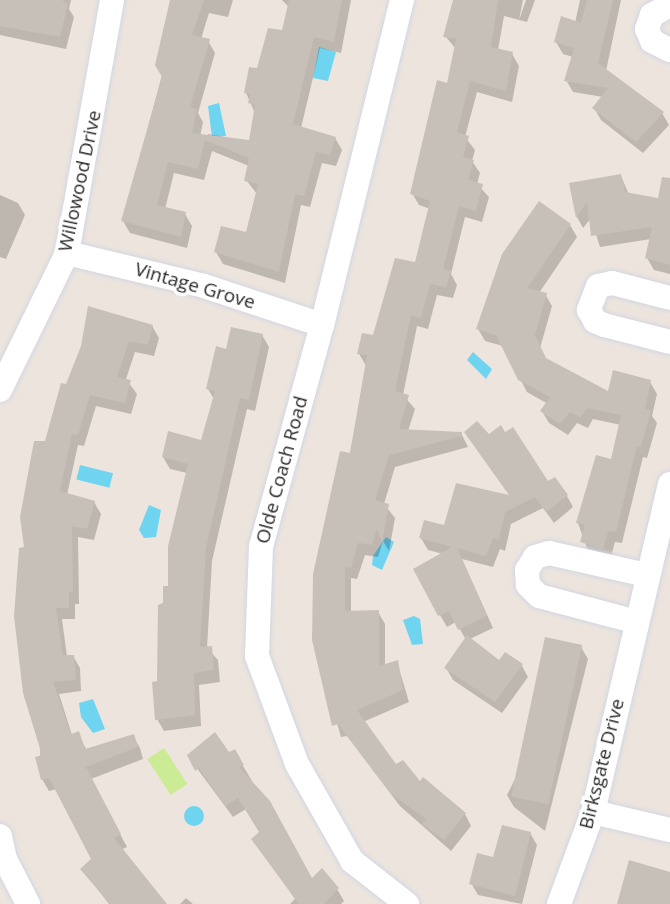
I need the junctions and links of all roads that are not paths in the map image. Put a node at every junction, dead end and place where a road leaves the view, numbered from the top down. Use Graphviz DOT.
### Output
graph roads {
  1 [pos="112,0"];
  2 [pos="402,0"];
  3 [pos="670,5"];
  4 [pos="670,50"];
  5 [pos="67,253"];
  6 [pos="670,298"];
  7 [pos="322,325"];
  8 [pos="670,342"];
  9 [pos="0,390"];
  10 [pos="670,484"];
  11 [pos="647,575"];
  12 [pos="637,621"];
  13 [pos="593,812"];
  14 [pos="670,830"];
  15 [pos="0,836"];
  16 [pos="27,904"];
  17 [pos="407,904"];
  18 [pos="559,904"];
  1 -- 5 [label="street, Willowood Drive"];
  2 -- 7 [label="street, Olde Coach Road"];
  3 -- 4 [label="street"];
  5 -- 7 [label="street, Vintage Grove"];
  5 -- 9 [label="street, Willowood Drive"];
  6 -- 8 [label="street"];
  7 -- 17 [label="street, Olde Coach Road"];
  10 -- 11 [label="street, Birksgate Drive"];
  11 -- 12 [label="street, Birksgate Drive"];
  11 -- 12 [label="street"];
  12 -- 13 [label="street, Birksgate Drive"];
  13 -- 14 [label="street"];
  13 -- 18 [label="street, Birksgate Drive"];
  15 -- 16 [label="street"];
}
